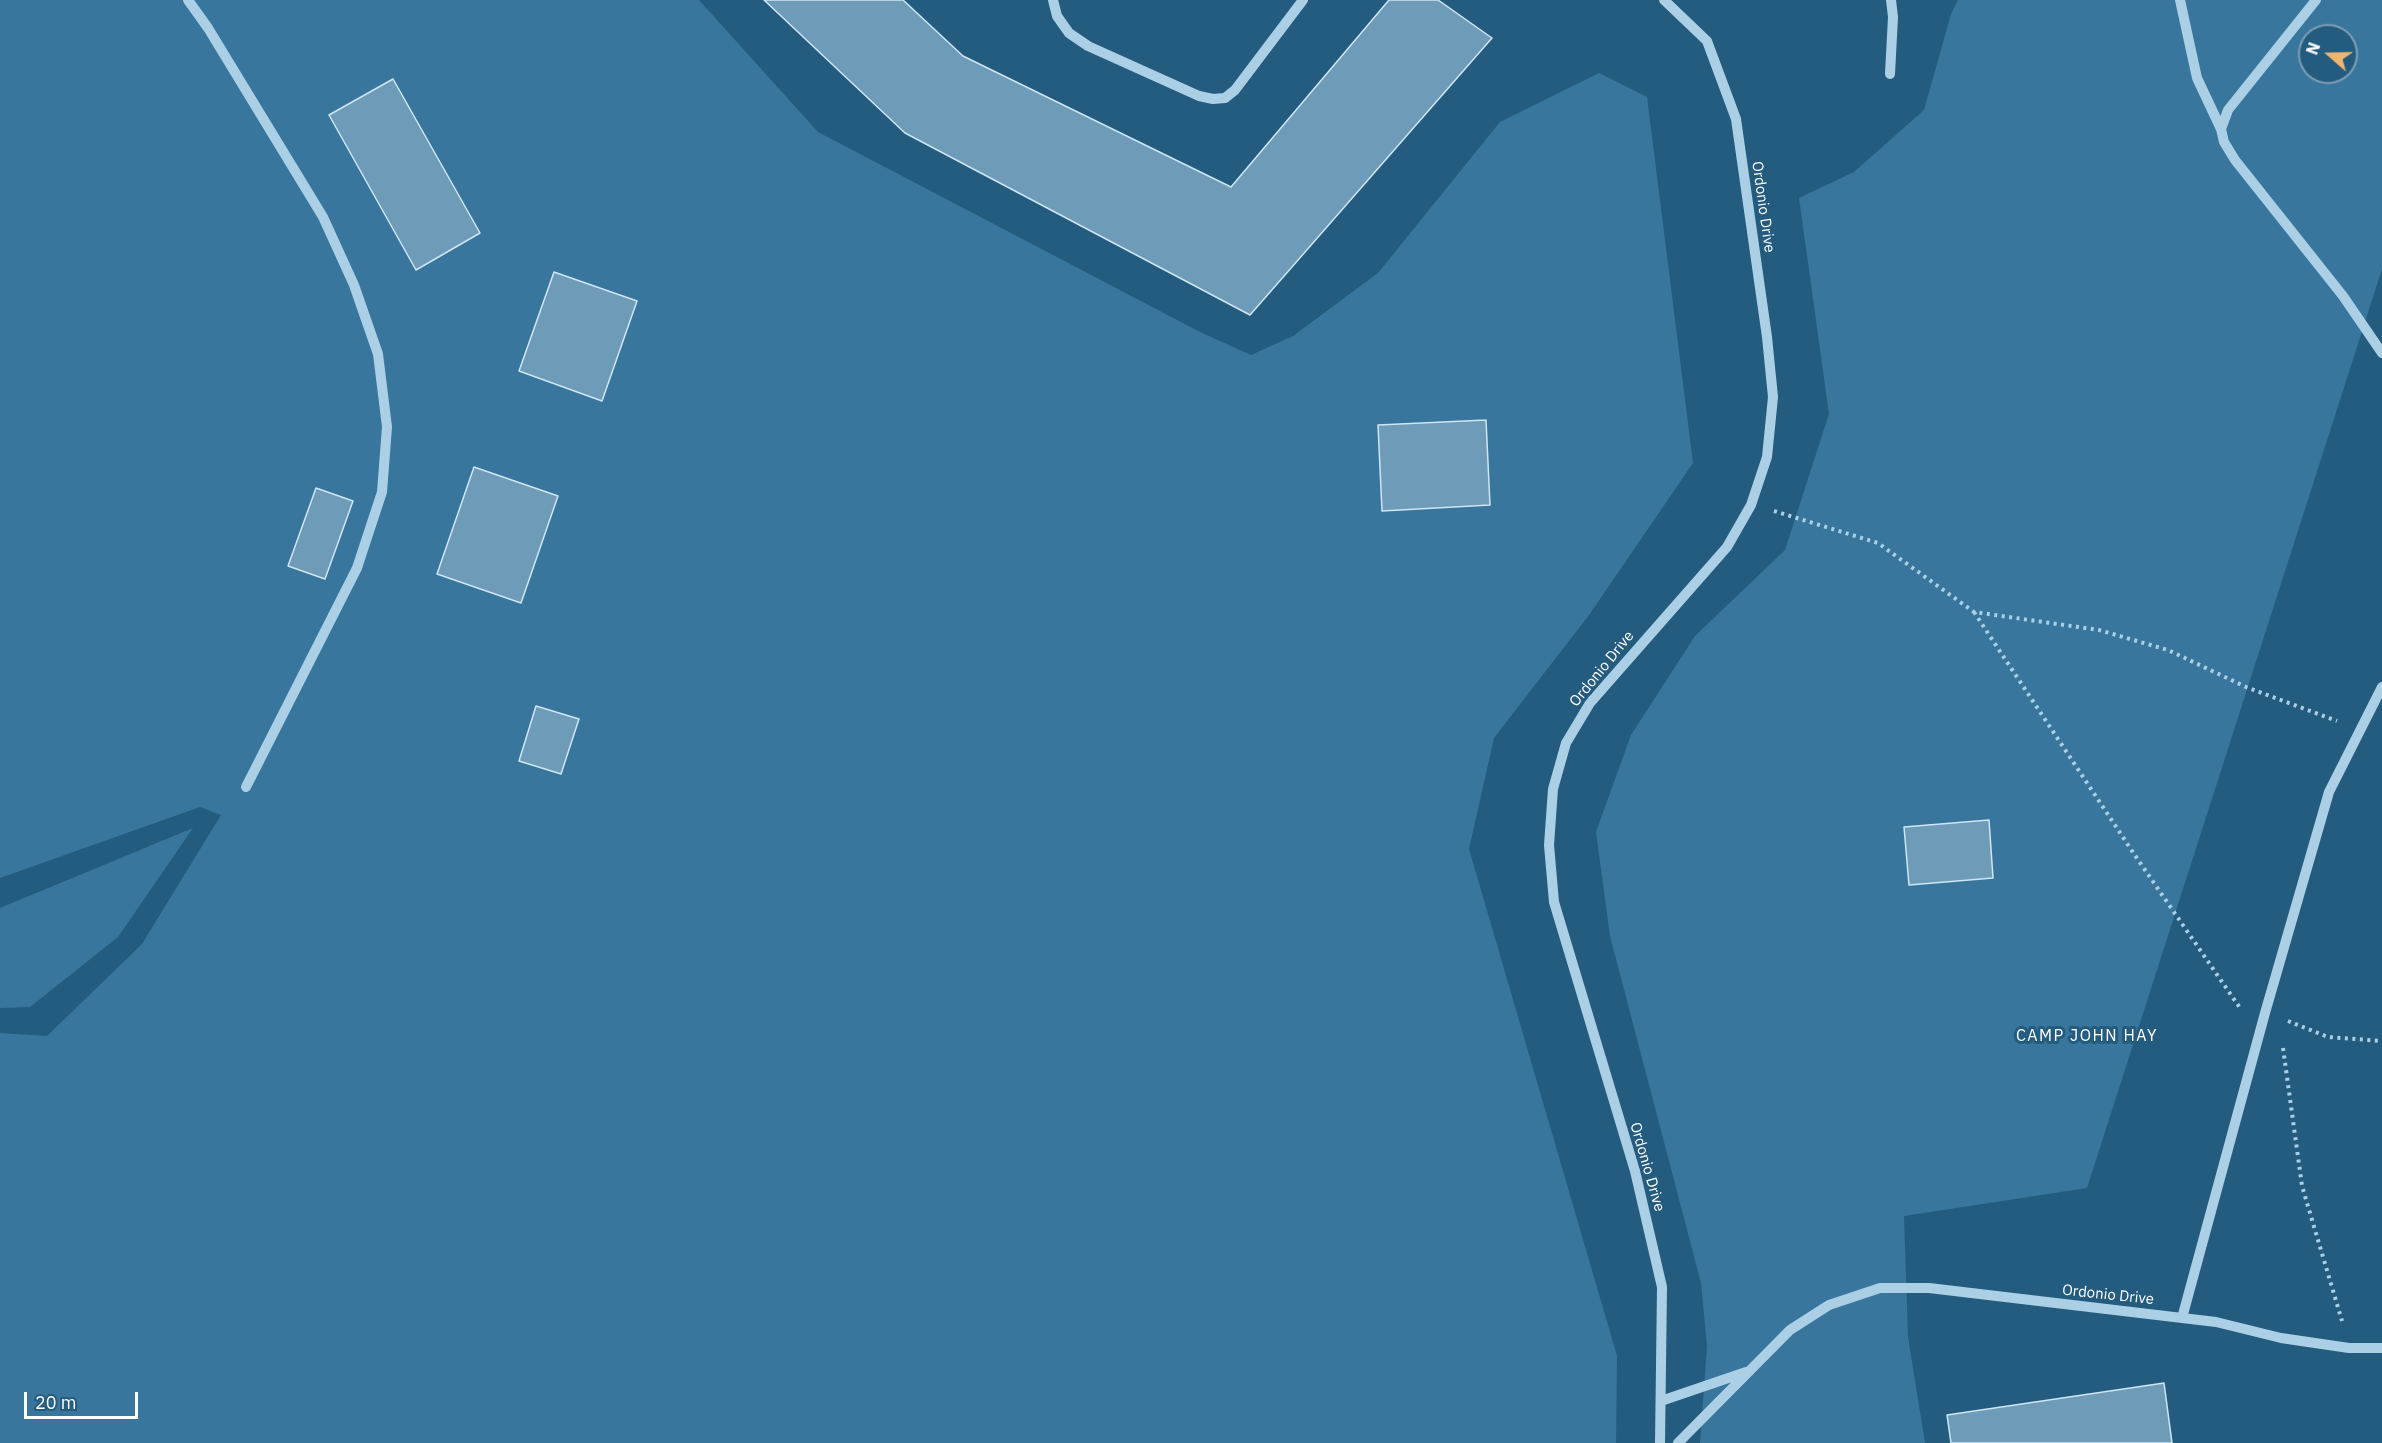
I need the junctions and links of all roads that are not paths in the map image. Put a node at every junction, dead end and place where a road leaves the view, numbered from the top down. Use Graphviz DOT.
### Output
graph roads {
  1 [pos="188,0"];
  2 [pos="1053,0"];
  3 [pos="1303,0"];
  4 [pos="1664,0"];
  5 [pos="1892,0"];
  6 [pos="2180,0"];
  7 [pos="2316,0"];
  8 [pos="1890,74"];
  9 [pos="2221,129"];
  10 [pos="2382,353"];
  11 [pos="2382,687"];
  12 [pos="246,787"];
  13 [pos="2181,1318"];
  14 [pos="2382,1348"];
  15 [pos="1749,1371"];
  16 [pos="1661,1401"];
  17 [pos="1660,1443"];
  18 [pos="1678,1443"];
  1 -- 12 [label="street"];
  2 -- 3 [label="street"];
  4 -- 16 [label="street, Ordonio Drive"];
  5 -- 8 [label="street"];
  6 -- 9 [label="street"];
  7 -- 9 [label="street"];
  9 -- 10 [label="street"];
  11 -- 13 [label="street"];
  13 -- 14 [label="street, Ordonio Drive"];
  13 -- 15 [label="street, Ordonio Drive"];
  15 -- 16 [label="street, Ordonio Drive"];
  15 -- 18 [label="street, Ordonio Drive"];
  16 -- 17 [label="street, Ordonio Drive"];
}
